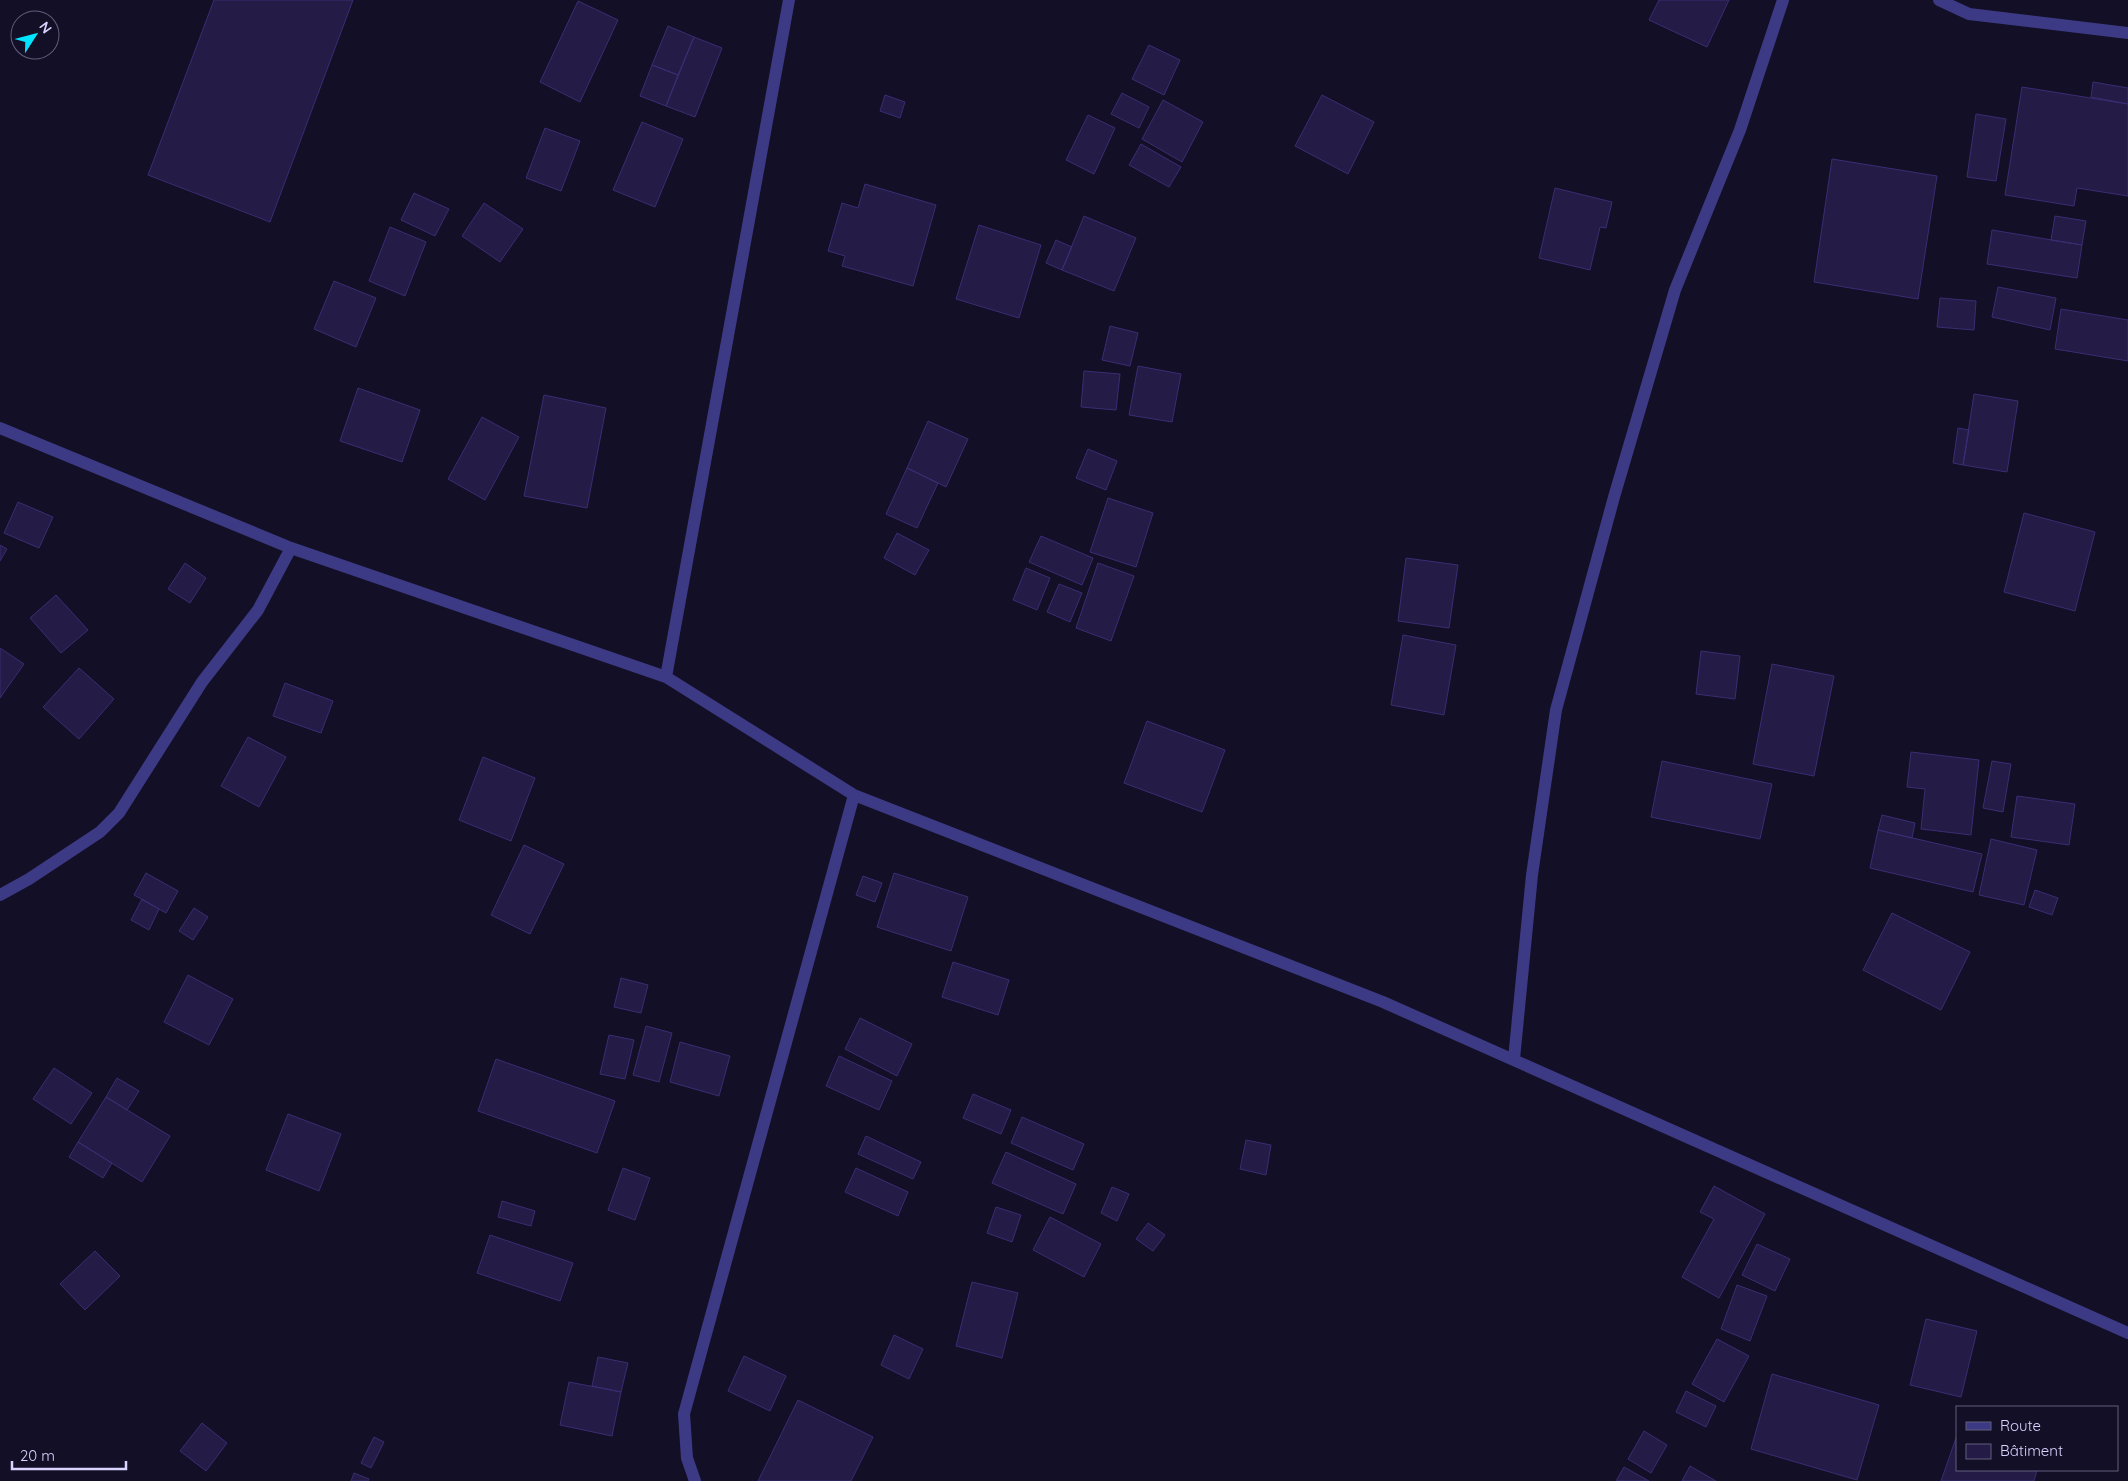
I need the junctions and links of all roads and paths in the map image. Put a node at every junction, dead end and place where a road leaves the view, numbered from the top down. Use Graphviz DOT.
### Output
graph roads {
  1 [pos="789,0"];
  2 [pos="1783,0"];
  3 [pos="1938,0"];
  4 [pos="2128,33"];
  5 [pos="0,428"];
  6 [pos="291,548"];
  7 [pos="666,677"];
  8 [pos="854,795"];
  9 [pos="0,895"];
  10 [pos="1514,1059"];
  11 [pos="2128,1333"];
  12 [pos="695,1481"];
  1 -- 7 [label="street"];
  2 -- 10 [label="street"];
  3 -- 4 [label="street"];
  5 -- 6 [label="street"];
  6 -- 7 [label="street"];
  6 -- 9 [label="street"];
  7 -- 8 [label="street"];
  8 -- 10 [label="street"];
  8 -- 12 [label="street"];
  10 -- 11 [label="street"];
}
